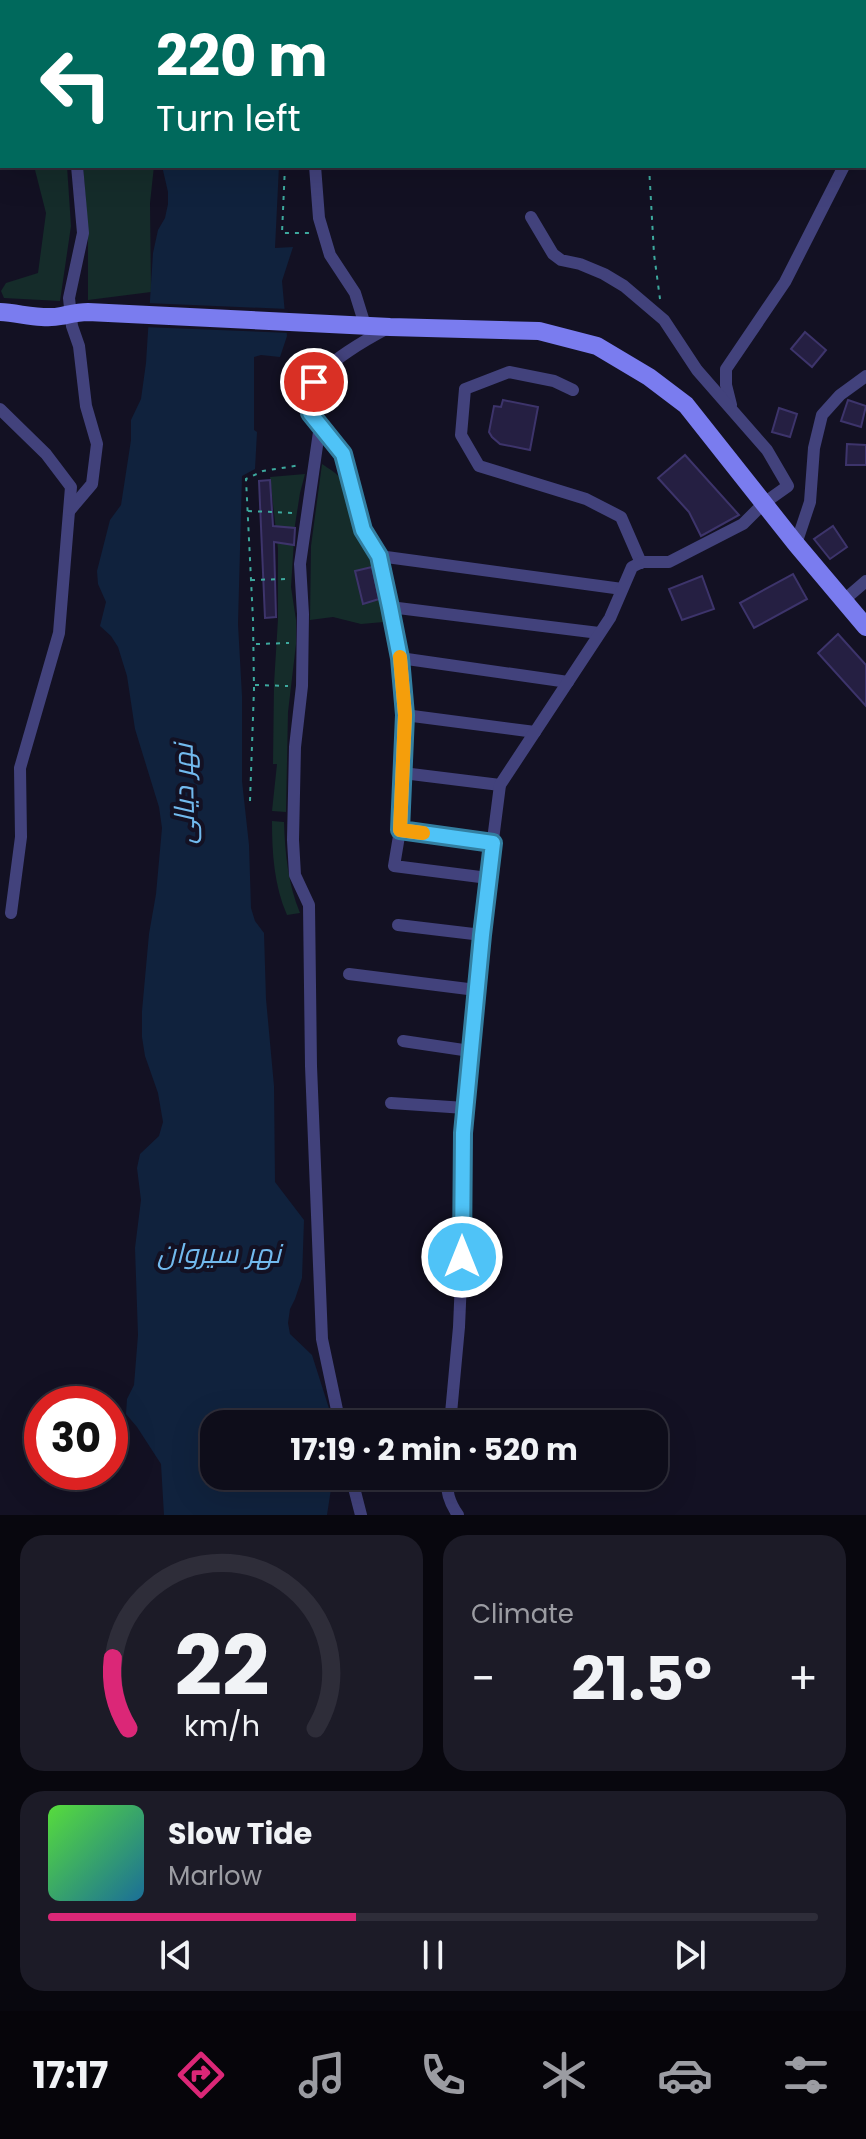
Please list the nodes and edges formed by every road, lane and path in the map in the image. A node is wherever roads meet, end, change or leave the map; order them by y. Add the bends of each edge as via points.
1 (77, 168) edge
2 (285, 168) edge
3 (315, 168) edge
4 (649, 168) edge
5 (843, 168) edge
6 (531, 217) dead end
7 (323, 233) junction
8 (3, 312) edge
9 (79, 312) junction
10 (664, 320) junction
11 (365, 325) junction
12 (390, 327) junction
13 (866, 376) edge
14 (573, 390) dead end
15 (732, 408) junction
16 (0, 409) edge
17 (320, 425) junction
18 (314, 463) junction
19 (764, 503) junction
20 (69, 511) junction
21 (247, 511) junction
22 (307, 513) junction
23 (796, 544) junction
24 (379, 556) junction
25 (641, 563) junction
26 (301, 578) junction
27 (251, 580) junction
28 (866, 581) edge
29 (622, 589) junction
30 (844, 600) junction
31 (390, 607) junction
32 (866, 627) edge
33 (599, 633) junction
34 (303, 643) junction
35 (253, 644) junction
36 (400, 658) junction
37 (568, 682) junction
38 (253, 685) junction
39 (302, 686) junction
40 (405, 715) junction
41 (535, 732) junction
42 (403, 773) junction
43 (500, 785) junction
44 (250, 801) dead end
45 (400, 830) junction
46 (493, 843) junction
47 (488, 878) junction
48 (11, 913) dead end
49 (398, 925) dead end
50 (482, 935) junction
51 (349, 974) dead end
52 (476, 990) junction
53 (403, 1041) dead end
54 (470, 1051) junction
55 (391, 1103) dead end
56 (465, 1108) junction
57 (337, 1410) edge
58 (451, 1410) edge
59 (355, 1490) edge
60 (447, 1490) edge
61 (361, 1515) edge
62 (458, 1515) edge

1 - 9 street via 83,233 69,298
2 - 7 path via 282,233
3 - 7 street
4 - 10 path
5 - 15 street via 785,282 726,369
6 - 10 street via 553,254 604,274
7 - 11 street via 330,255 355,293
8 - 9 main road via 27,305
9 - 11 main road
9 - 20 street via 72,326 97,444 92,484
10 - 15 street via 697,370
11 - 12 main road
12 - 17 street via 360,343 314,382 310,413
12 - 19 main road via 539,331 597,346 686,405
13 - 23 street via 822,415 810,502
14 - 25 street via 509,372 465,389 461,435 479,466 586,499 621,517
15 - 19 street via 788,486
16 - 20 street via 71,487
17 - 18 street
17 - 24 street via 343,454 363,530
18 - 21 path via 246,479
18 - 22 street
19 - 23 main road
19 - 25 street via 743,524 669,562
20 - 48 street via 59,633 20,768 21,837
21 - 22 path
21 - 27 path
22 - 26 street
23 - 30 main road
24 - 29 street
24 - 31 street
25 - 29 street via 632,567
26 - 27 path
26 - 34 street
27 - 35 path
28 - 30 street
29 - 33 street
30 - 32 main road
31 - 33 street
31 - 36 street
33 - 37 street
34 - 35 path
34 - 39 street
35 - 38 path
36 - 37 street
36 - 40 street
37 - 41 street
38 - 39 path
38 - 44 path
39 - 57 street via 293,840 295,875 309,905 322,1339
40 - 41 street
40 - 42 street
41 - 43 street
42 - 43 street
42 - 45 street
43 - 46 street
45 - 46 street
45 - 47 street via 394,866
46 - 47 street
47 - 50 street
49 - 50 street
50 - 52 street
51 - 52 street
52 - 54 street
53 - 54 street
54 - 56 street
55 - 56 street
56 - 58 street
59 - 61 street
60 - 62 street

